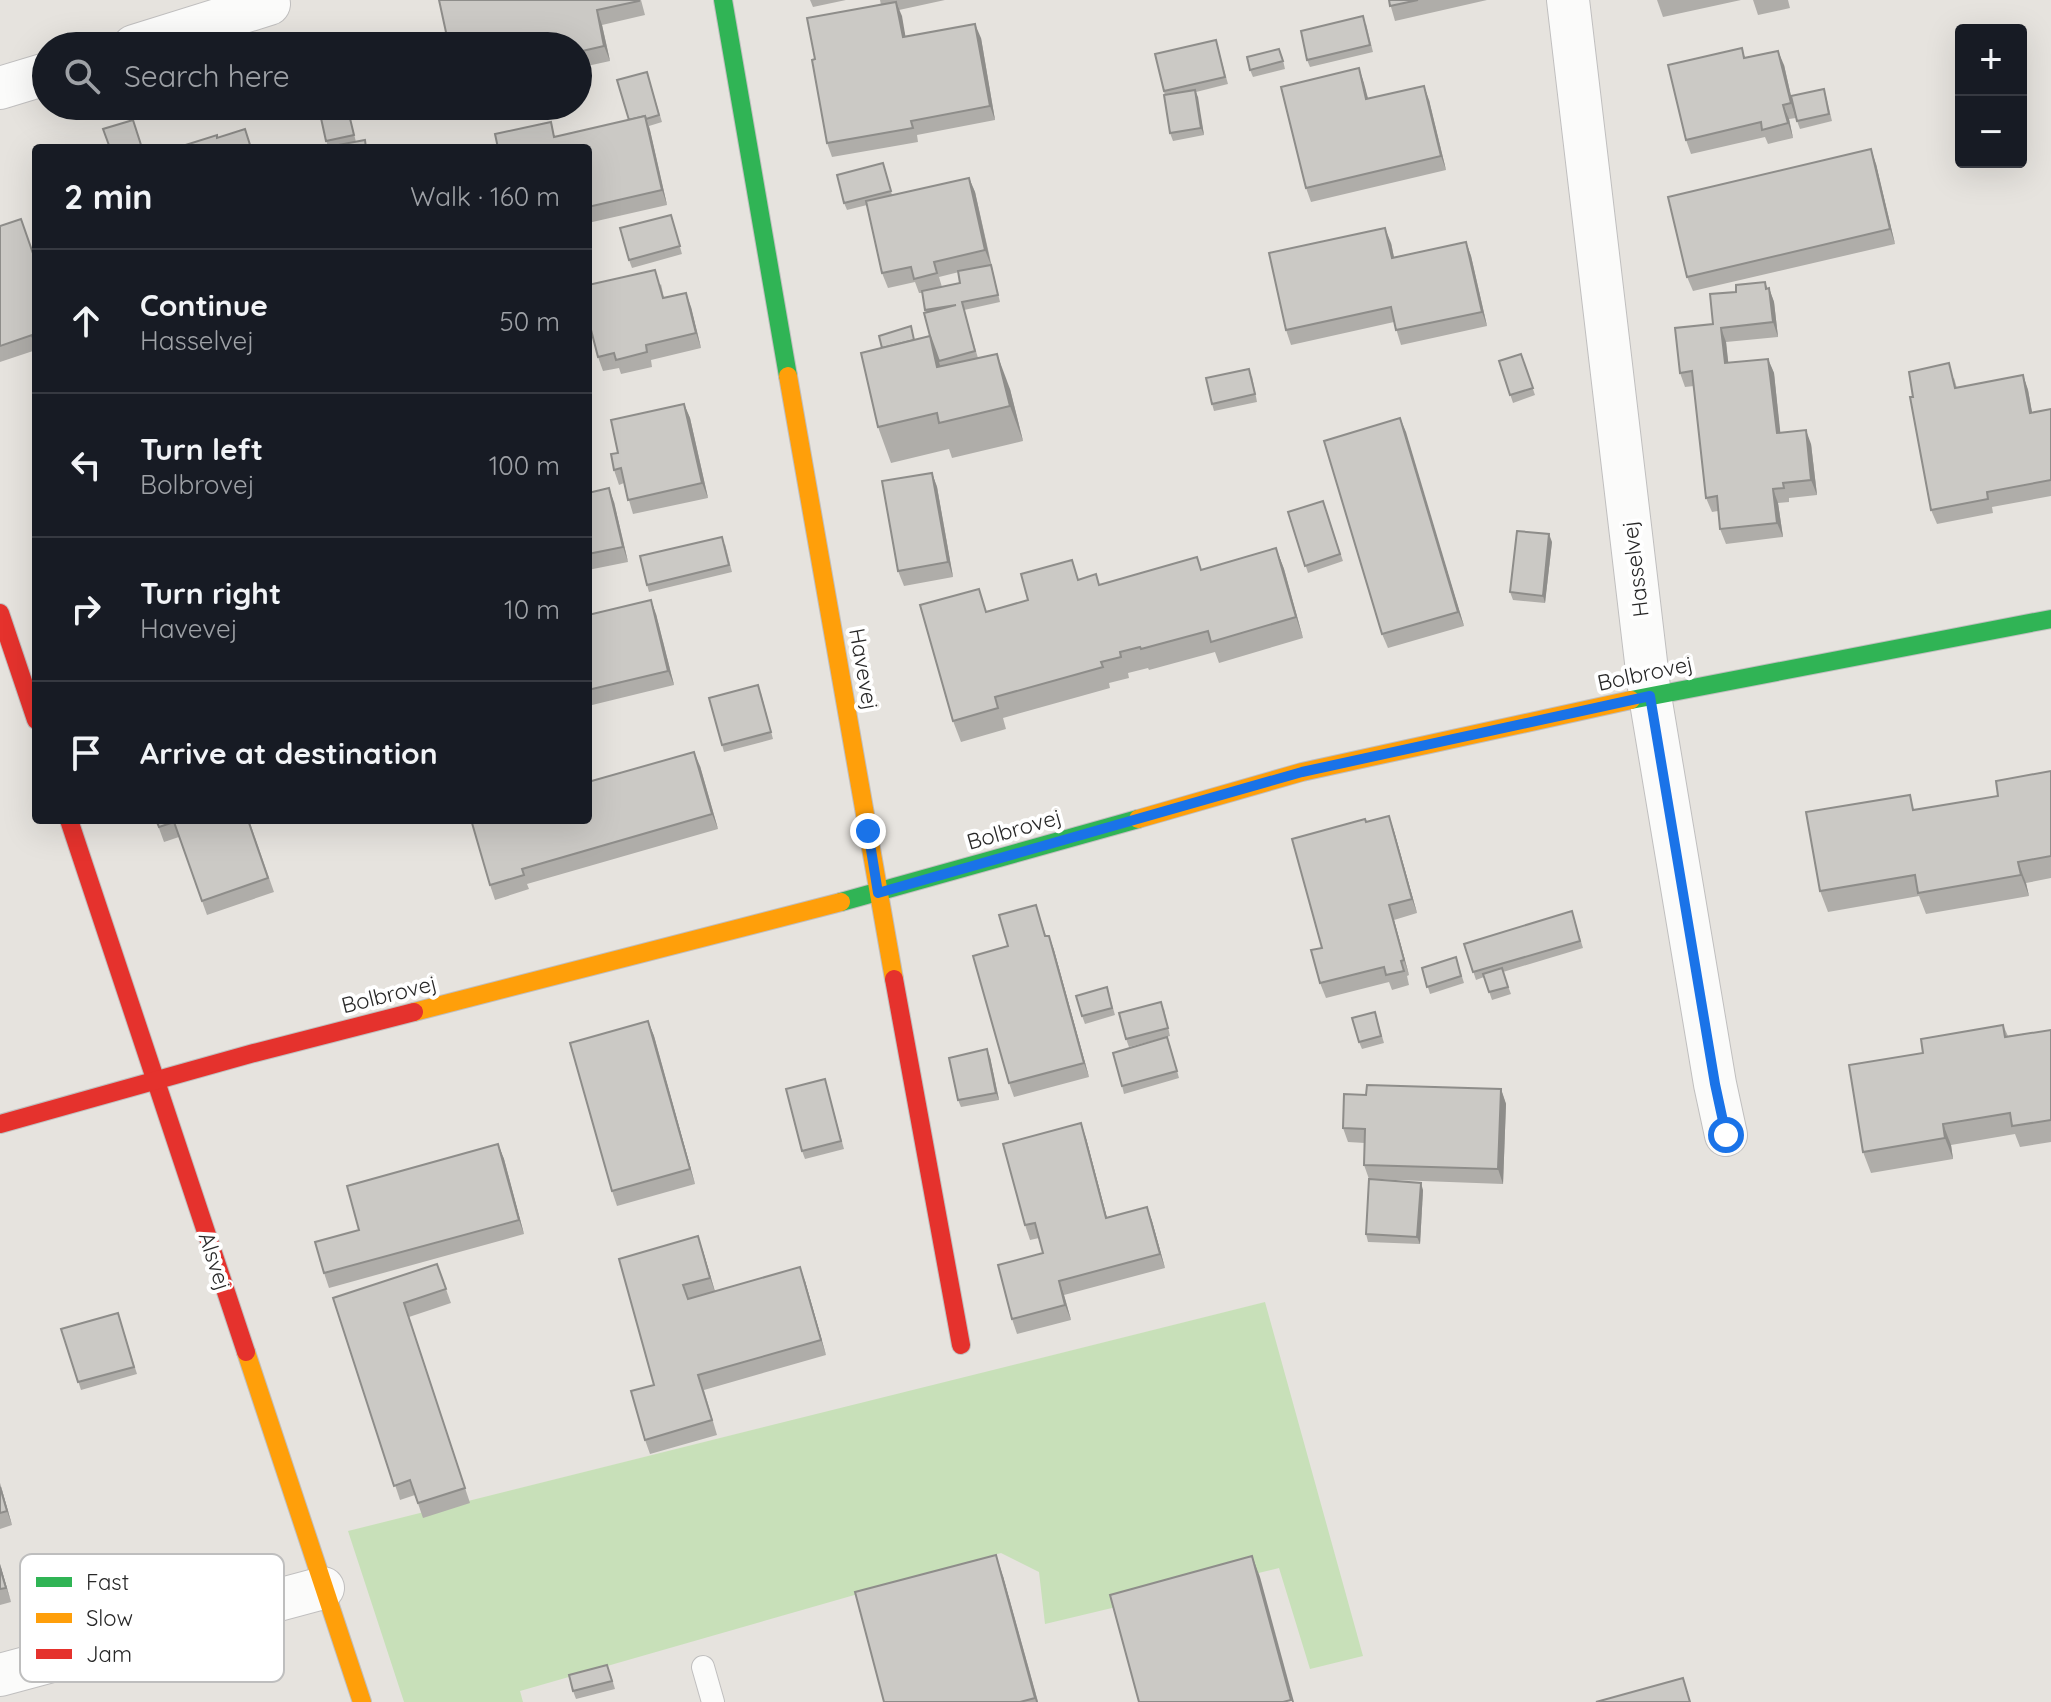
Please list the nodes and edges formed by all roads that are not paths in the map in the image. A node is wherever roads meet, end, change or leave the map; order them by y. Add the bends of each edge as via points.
1 (723, 0) edge
2 (1568, 0) edge
3 (269, 4) dead end
4 (179, 32) edge
5 (32, 78) edge
6 (0, 88) edge
7 (0, 613) edge
8 (2051, 619) edge
9 (1650, 696) junction
10 (32, 708) edge
11 (70, 824) edge
12 (878, 893) junction
13 (156, 1080) junction
14 (0, 1124) edge
15 (1726, 1135) dead end
16 (961, 1345) dead end
17 (323, 1588) junction
18 (284, 1599) edge
19 (703, 1667) dead end
20 (20, 1670) edge
21 (0, 1675) edge
22 (362, 1702) edge
23 (713, 1702) edge

1 - 12 street, Havevej
2 - 9 street, Hasselvej
3 - 4 street
5 - 6 street
7 - 10 street
8 - 9 street, Bolbrovej
9 - 12 street, Bolbrovej via 1302,772
9 - 15 street, Hasselvej
11 - 13 street, Alsvej
12 - 13 street, Bolbrovej
12 - 16 street, Havevej
13 - 14 street, Bolbrovej
13 - 17 street, Alsvej
17 - 18 street
17 - 22 street, Alsvej
19 - 23 lane
20 - 21 street

